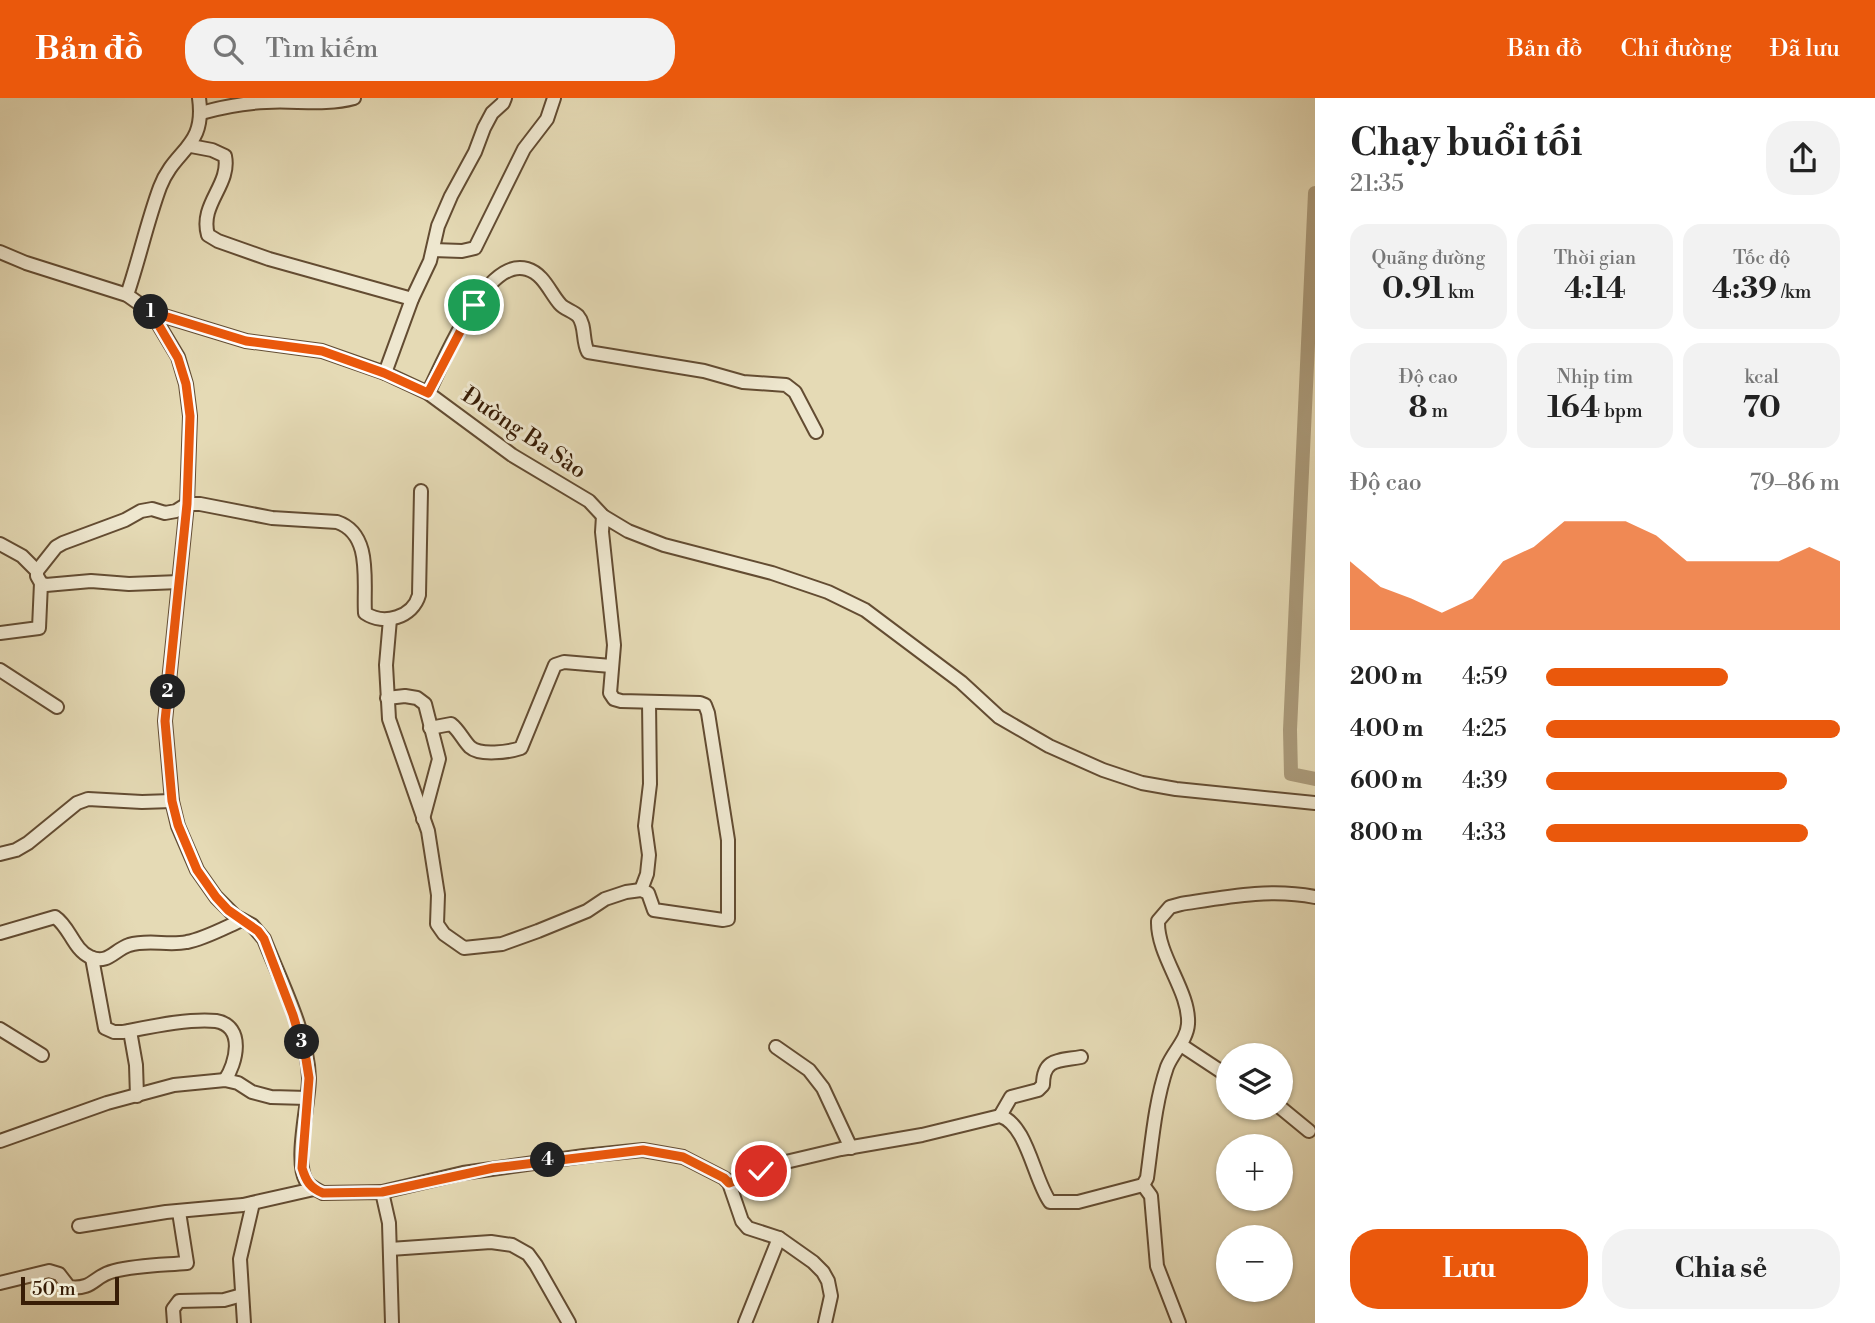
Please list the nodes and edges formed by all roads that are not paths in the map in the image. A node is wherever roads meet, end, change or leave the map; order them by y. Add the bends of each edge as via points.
1 (199, 98) edge
2 (354, 98) edge
3 (505, 98) edge
4 (554, 98) edge
5 (201, 113) junction
6 (191, 146) junction
7 (433, 250) junction
8 (0, 252) edge
9 (127, 295) junction
10 (412, 299) junction
11 (151, 312) junction
12 (384, 373) junction
13 (428, 393) junction
14 (816, 432) dead end
15 (421, 491) dead end
16 (187, 504) junction
17 (603, 516) junction
18 (0, 544) edge
19 (39, 577) junction
20 (179, 582) junction
21 (390, 619) junction
22 (0, 633) edge
23 (611, 666) junction
24 (0, 670) edge
25 (387, 698) junction
26 (649, 702) junction
27 (57, 707) dead end
28 (430, 728) junction
29 (172, 801) junction
30 (1315, 803) edge
31 (424, 819) junction
32 (0, 854) edge
33 (641, 890) junction
34 (1315, 897) edge
35 (242, 919) junction
36 (0, 933) edge
37 (92, 958) junction
38 (0, 1028) edge
39 (130, 1031) junction
40 (1181, 1045) junction
41 (776, 1048) dead end
42 (42, 1055) dead end
43 (1081, 1058) dead end
44 (1216, 1068) edge
45 (225, 1080) junction
46 (137, 1096) junction
47 (307, 1098) junction
48 (1000, 1116) junction
49 (1293, 1118) edge
50 (1309, 1131) dead end
51 (0, 1141) edge
52 (851, 1147) junction
53 (729, 1183) junction
54 (1143, 1185) junction
55 (314, 1189) junction
56 (382, 1192) junction
57 (253, 1203) junction
58 (179, 1212) junction
59 (79, 1226) dead end
60 (779, 1238) junction
61 (390, 1249) junction
62 (0, 1283) edge
63 (242, 1295) junction
64 (174, 1323) edge
65 (244, 1323) edge
66 (392, 1323) edge
67 (569, 1323) edge
68 (745, 1323) edge
69 (825, 1323) edge
70 (1179, 1323) edge

1 - 5 street
2 - 5 street via 267,102
3 - 7 street via 488,120 451,196
4 - 7 street via 547,119 524,149 475,248
5 - 6 street
6 - 9 street via 166,171
6 - 10 street via 225,156 227,166 208,207 204,224 208,235 269,259
7 - 10 street
8 - 9 street
9 - 11 street
10 - 12 street
11 - 12 street, Đường Ba Sào via 246,341 322,351
11 - 16 street via 178,358 186,384 190,416
12 - 13 street, Đường Ba Sào
13 - 14 street via 485,289 506,272 527,269 560,305 578,316 588,352 743,382 786,385 795,392
13 - 17 street, Đường Ba Sào via 512,454 589,501
15 - 21 street via 419,595 410,611
16 - 19 street via 165,513 141,511 69,540 56,547
16 - 20 street
16 - 21 street via 346,525 359,541 365,613
17 - 23 street via 614,645
17 - 30 street, Đường Ba Sào via 664,545 762,570 865,610 961,682 999,717 1070,756 1142,783
18 - 19 street via 22,556
19 - 20 street via 60,585
19 - 22 street via 39,628
20 - 29 street via 165,721
21 - 25 street
23 - 26 street via 614,699
23 - 28 street via 555,665 521,748 507,753 471,748 451,724
24 - 27 street
25 - 28 street via 417,698 425,704
25 - 31 street via 389,719
26 - 33 street via 650,784 645,826 649,855
26 - 33 street via 700,703 708,713 728,840 728,919 654,910 648,893
28 - 31 street via 439,759
29 - 32 street via 88,799 28,843
29 - 35 street via 197,870 216,897
31 - 33 street via 435,869 437,924 464,948 502,944 587,911 605,899
34 - 40 street via 1270,892 1181,904 1163,914 1158,921 1159,942 1187,1014 1188,1028
35 - 37 street via 185,943 141,942 104,960
35 - 47 street via 264,939 293,1015 306,1059
36 - 37 street via 55,917
37 - 39 street via 105,1028
38 - 42 street
39 - 45 street via 218,1021 228,1027 237,1046 232,1071
39 - 46 street
40 - 44 street
40 - 54 street via 1166,1069
41 - 52 street via 809,1070 823,1088
43 - 48 street via 1046,1066 1043,1085 1011,1097
45 - 46 street
45 - 47 street via 271,1097
46 - 51 street
47 - 55 street via 302,1168
48 - 52 street
48 - 54 street via 1020,1135 1050,1202 1078,1202
49 - 50 street
52 - 53 street via 773,1165
53 - 56 street via 683,1157 643,1150 483,1170
53 - 60 street via 748,1228
54 - 70 street via 1151,1196 1157,1266
55 - 56 street via 323,1193
55 - 57 street
56 - 61 street
57 - 58 street
57 - 63 street via 240,1259
58 - 59 street
58 - 62 street via 187,1263 115,1270 79,1288 69,1287 59,1274 49,1271
60 - 68 street
60 - 69 street via 813,1262 828,1281 831,1296
61 - 66 street
61 - 67 street via 491,1242 512,1245 528,1254
63 - 64 street via 179,1301 173,1310
63 - 65 street

